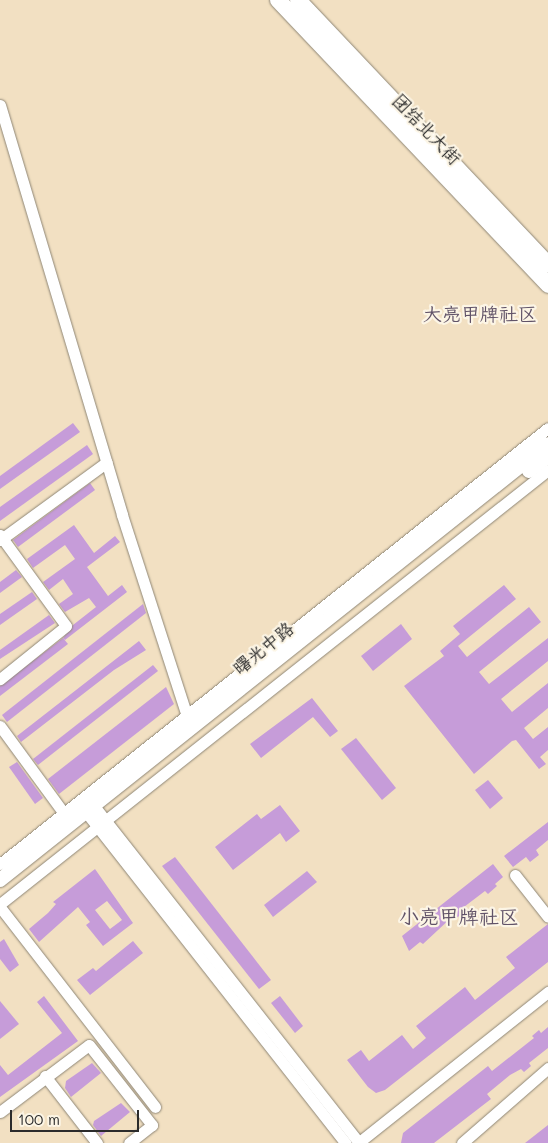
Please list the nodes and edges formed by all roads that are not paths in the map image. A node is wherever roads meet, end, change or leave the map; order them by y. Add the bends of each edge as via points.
1 (278, 0) edge
2 (298, 0) edge
3 (0, 105) edge
4 (548, 264) edge
5 (548, 285) edge
6 (548, 428) edge
7 (548, 444) edge
8 (548, 456) edge
9 (107, 462) junction
10 (548, 470) edge
11 (1, 538) edge
12 (0, 679) edge
13 (189, 722) junction
14 (0, 726) edge
15 (95, 816) junction
16 (68, 819) junction
17 (0, 864) edge
18 (515, 875) dead end
19 (0, 880) edge
20 (0, 892) edge
21 (0, 905) edge
22 (548, 918) edge
23 (548, 992) edge
24 (548, 1068) edge
25 (45, 1076) junction
26 (155, 1107) dead end
27 (0, 1112) edge
28 (97, 1143) edge
29 (129, 1143) edge
30 (346, 1143) edge
31 (359, 1143) edge
32 (462, 1143) edge

1 - 5 highway, 团结北大街
2 - 4 highway, 团结北大街
3 - 9 street
6 - 13 street
7 - 13 main road, 曙光中路
8 - 15 main road, 曙光中路
9 - 11 street
9 - 13 street
10 - 15 street
11 - 12 street via 66,626
13 - 15 main road, 曙光中路
13 - 16 street
14 - 16 street
15 - 16 main road, 曙光中路
15 - 20 main road, 曙光中路
15 - 21 street
15 - 30 street
15 - 31 street
16 - 17 street
16 - 19 main road, 曙光中路
18 - 22 street
21 - 26 street
23 - 31 street
24 - 32 street
25 - 27 street
25 - 28 street
25 - 29 street via 86,1044 94,1049 152,1125

